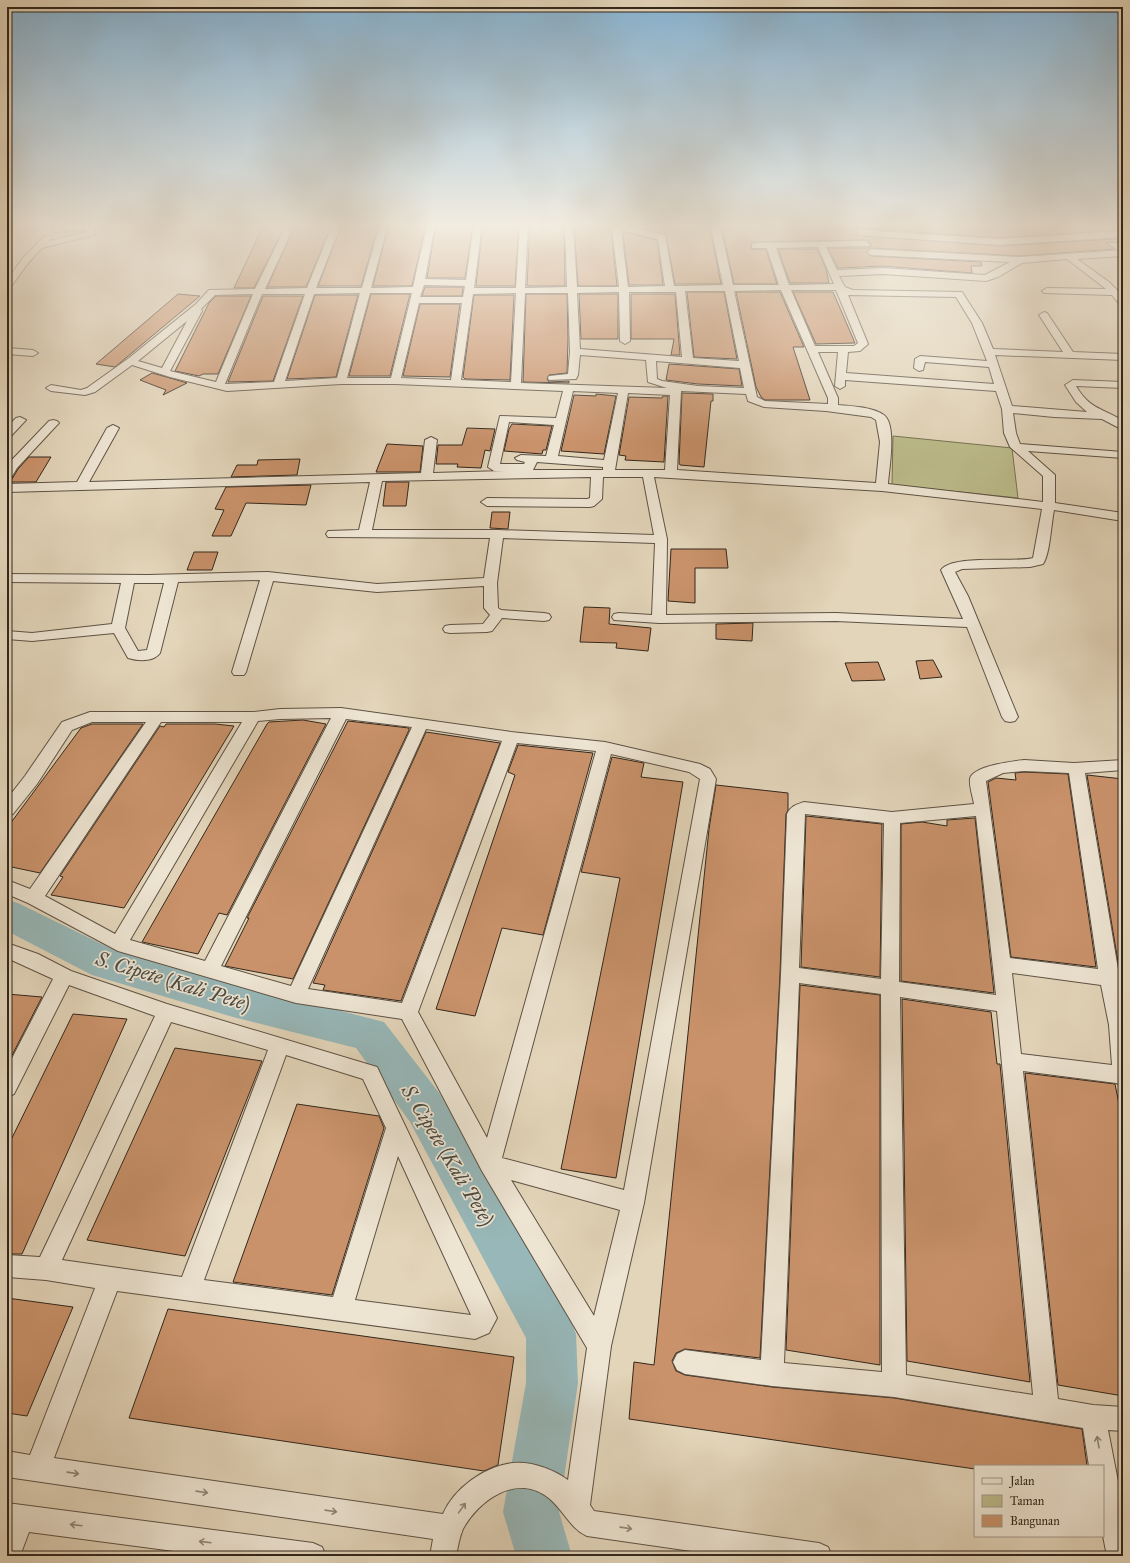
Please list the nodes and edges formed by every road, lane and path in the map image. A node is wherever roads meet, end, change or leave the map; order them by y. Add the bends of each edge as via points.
1 (207, 297) edge
2 (257, 297) edge
3 (309, 297) edge
4 (365, 297) edge
5 (416, 297) edge
6 (468, 297) edge
7 (520, 297) edge
8 (573, 297) edge
9 (623, 297) edge
10 (676, 297) edge
11 (731, 297) edge
12 (789, 297) edge
13 (845, 297) edge
14 (961, 297) edge
15 (199, 306) junction
16 (1044, 315) dead end
17 (625, 341) dead end
18 (844, 348) junction
19 (811, 349) junction
20 (7, 351) edge
21 (575, 352) junction
22 (988, 352) junction
23 (33, 353) dead end
24 (1070, 355) junction
25 (651, 358) junction
26 (1123, 358) edge
27 (129, 361) junction
28 (688, 361) junction
29 (992, 364) junction
30 (744, 365) junction
31 (919, 368) dead end
32 (165, 371) junction
33 (840, 376) junction
34 (341, 381) junction
35 (395, 381) junction
36 (456, 382) junction
37 (517, 382) junction
38 (1123, 385) edge
39 (278, 386) junction
40 (219, 387) junction
41 (568, 387) junction
42 (51, 388) dead end
43 (1000, 388) junction
44 (624, 389) junction
45 (676, 389) junction
46 (750, 391) junction
47 (833, 403) junction
48 (1007, 409) junction
49 (20, 420) dead end
50 (1118, 421) edge
51 (560, 422) junction
52 (53, 424) dead end
53 (113, 428) dead end
54 (7, 433) edge
55 (431, 440) dead end
56 (1016, 447) junction
57 (1123, 455) edge
58 (7, 458) edge
59 (20, 458) junction
60 (551, 459) junction
61 (609, 469) junction
62 (671, 473) junction
63 (648, 474) junction
64 (7, 475) edge
65 (597, 475) junction
66 (428, 476) junction
67 (377, 479) junction
68 (82, 485) junction
69 (7, 488) edge
70 (882, 488) junction
71 (488, 502) dead end
72 (1049, 506) junction
73 (1123, 517) edge
74 (365, 533) junction
75 (332, 534) dead end
76 (497, 534) junction
77 (661, 539) junction
78 (268, 576) junction
79 (7, 578) edge
80 (128, 579) junction
81 (172, 579) junction
82 (491, 582) junction
83 (498, 614) junction
84 (544, 617) dead end
85 (619, 617) dead end
86 (659, 619) junction
87 (971, 623) junction
88 (118, 628) junction
89 (450, 629) dead end
90 (7, 635) edge
91 (239, 672) dead end
92 (341, 713) junction
93 (157, 717) junction
94 (253, 717) junction
95 (1010, 717) dead end
96 (421, 723) junction
97 (511, 737) junction
98 (605, 747) junction
99 (1123, 765) edge
100 (1076, 768) junction
101 (983, 809) junction
102 (7, 810) edge
103 (892, 818) junction
104 (7, 887) edge
105 (34, 898) junction
106 (118, 944) junction
107 (7, 950) edge
108 (1002, 964) junction
109 (209, 971) junction
110 (790, 974) junction
111 (64, 976) junction
112 (1109, 978) junction
113 (890, 987) junction
114 (296, 995) junction
115 (1005, 1004) junction
116 (166, 1012) junction
117 (408, 1012) junction
118 (1121, 1025) edge
119 (280, 1045) junction
120 (1012, 1062) junction
121 (1123, 1076) edge
122 (7, 1088) edge
123 (396, 1128) junction
124 (490, 1164) junction
125 (633, 1203) junction
126 (7, 1266) edge
127 (46, 1269) junction
128 (110, 1279) junction
129 (189, 1290) junction
130 (341, 1309) junction
131 (599, 1346) junction
132 (685, 1362) dead end
133 (772, 1374) junction
134 (894, 1385) junction
135 (1047, 1408) junction
136 (1093, 1417) junction
137 (1123, 1419) edge
138 (7, 1464) edge
139 (1102, 1465) edge
140 (37, 1468) junction
141 (1104, 1477) edge
142 (577, 1506) junction
143 (14, 1517) edge
144 (449, 1528) junction
145 (7, 1556) edge
146 (313, 1556) edge
147 (442, 1556) edge
148 (819, 1556) edge
149 (1120, 1556) edge

1 - 15 street
2 - 40 street
3 - 39 street
4 - 34 street
5 - 35 street
6 - 36 street
7 - 37 street
8 - 21 street
9 - 17 street
10 - 28 street
11 - 30 street
12 - 19 street
13 - 18 street via 863,344 856,348
14 - 22 street via 977,323
15 - 27 street
15 - 32 street
16 - 24 street
18 - 19 street
18 - 33 street
19 - 47 street
20 - 23 street
21 - 25 street
21 - 37 street via 571,378
22 - 24 street
22 - 29 street
24 - 26 street
25 - 28 street
25 - 45 street via 652,380
27 - 32 street
27 - 42 street via 91,390 81,393
28 - 30 street
29 - 31 street via 920,359
29 - 43 street
30 - 46 street
32 - 40 street
33 - 43 street
33 - 47 street via 840,389
34 - 35 street
34 - 39 street
35 - 36 street
36 - 37 street
37 - 41 street
38 - 50 street via 1070,383 1091,410
39 - 40 street
41 - 44 street
41 - 51 street
43 - 48 street
44 - 45 street
44 - 61 street
45 - 46 street
45 - 62 street
46 - 47 street via 752,399 764,404
47 - 70 street via 873,412 882,419 885,436
48 - 50 street
48 - 56 street via 1010,433
49 - 54 street
51 - 60 street
51 - 60 street via 504,418 495,467 529,468 532,458
52 - 59 street
53 - 68 street
55 - 66 street
56 - 57 street
56 - 72 street via 1049,475
58 - 59 street
59 - 64 street
60 - 61 street
61 - 63 street
61 - 65 street
62 - 63 street
62 - 70 street
63 - 77 street
65 - 66 street
65 - 71 street via 596,499 590,503
66 - 67 street
67 - 68 street
67 - 74 street
68 - 69 street
70 - 72 street
72 - 73 street
72 - 87 street via 1043,534 1042,557 1038,561 960,565 948,570
74 - 75 street
74 - 76 street
76 - 77 street
76 - 82 street
77 - 86 street
78 - 81 street
78 - 82 street via 377,588
78 - 91 street
79 - 80 street
80 - 81 street
80 - 88 street
81 - 88 street via 153,653 144,656 133,655
82 - 83 street via 490,607
83 - 84 street
83 - 89 street via 487,628
85 - 86 street
86 - 87 street via 836,617
87 - 95 street
88 - 90 street via 32,637
92 - 94 street
92 - 96 street
92 - 109 street
93 - 94 street
93 - 102 street via 90,716 67,726 31,780
93 - 105 street
94 - 106 street
96 - 97 street
96 - 114 street
97 - 98 street
97 - 117 street
98 - 124 street
98 - 125 street via 694,768 704,773 708,779
99 - 100 street
100 - 101 street via 1028,765 1000,768 986,773 978,779
100 - 112 street
101 - 103 street
101 - 108 street
103 - 110 street via 804,808 795,814
103 - 113 street
104 - 105 street
105 - 106 street
106 - 109 street
107 - 111 street
108 - 112 street
108 - 115 street
109 - 114 street
110 - 113 street
110 - 133 street
111 - 116 street
111 - 122 street
112 - 118 street
113 - 115 street
113 - 134 street
114 - 117 street
115 - 120 street
116 - 119 street
116 - 127 street
117 - 124 street
118 - 121 street
119 - 123 street via 370,1073
119 - 129 street
120 - 121 street
120 - 135 street
123 - 130 street
123 - 130 street via 485,1318 481,1325 475,1327
124 - 125 street
124 - 131 street
125 - 131 street
126 - 127 street
127 - 128 street
128 - 129 street
128 - 140 street
129 - 130 street
131 - 142 street
132 - 133 street
133 - 134 street
134 - 135 street
135 - 136 street
136 - 137 street
139 -> 136 street
138 - 140 street
140 -> 144 street
141 - 149 street
144 -> 142 street via 467,1501 481,1488 497,1480 515,1476 549,1482 564,1492
142 -> 148 street via 587,1523
143 - 145 street
146 -> 143 street
144 - 147 street

